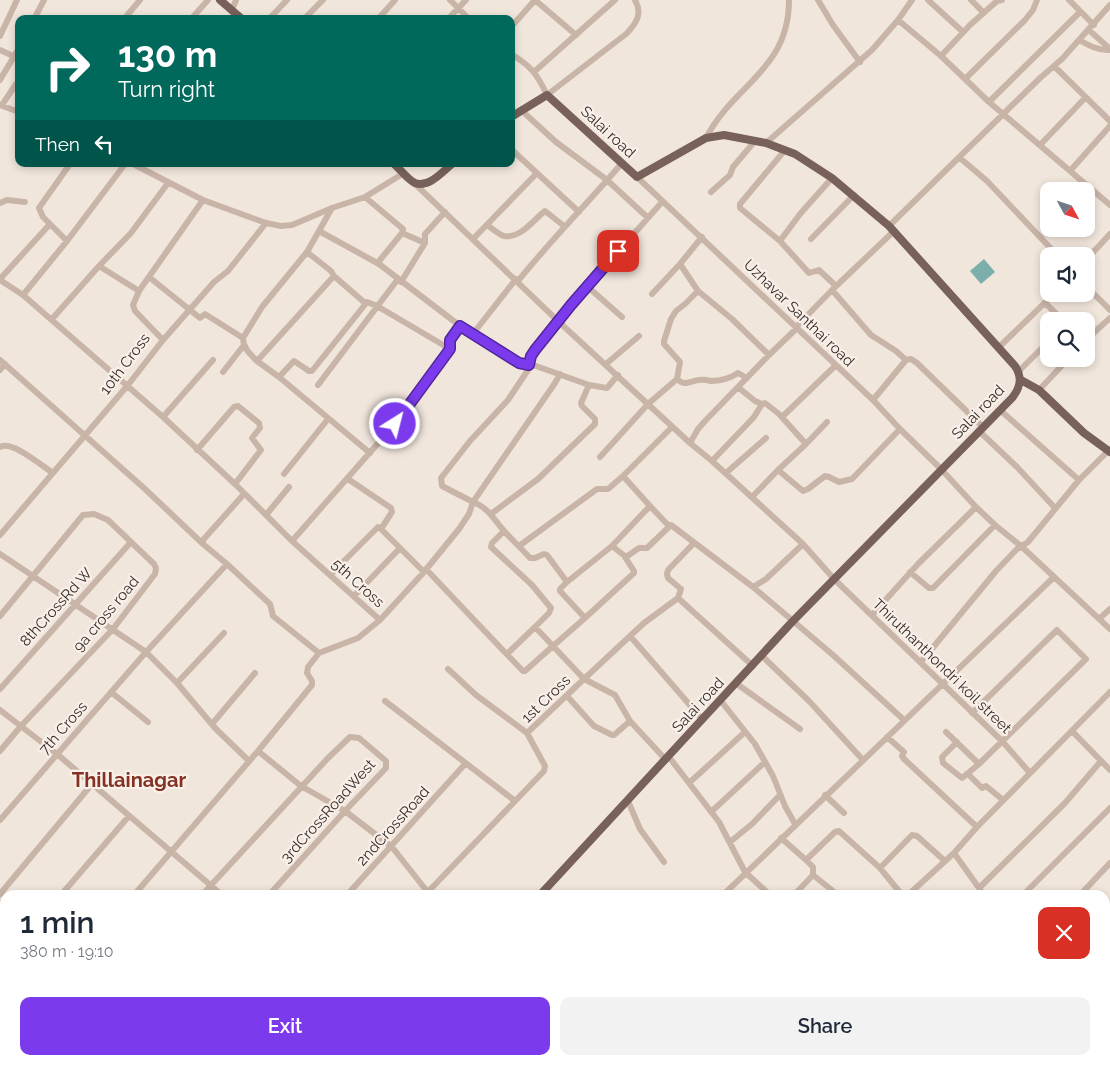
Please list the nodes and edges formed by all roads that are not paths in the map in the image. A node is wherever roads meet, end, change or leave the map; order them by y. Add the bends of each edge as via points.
1 (16, 0) edge
2 (44, 0) edge
3 (140, 0) edge
4 (208, 0) edge
5 (220, 0) edge
6 (236, 0) edge
7 (287, 0) edge
8 (323, 0) edge
9 (395, 0) edge
10 (450, 0) edge
11 (466, 0) edge
12 (535, 0) edge
13 (615, 0) edge
14 (635, 0) edge
15 (789, 0) edge
16 (818, 0) edge
17 (911, 0) edge
18 (928, 0) edge
19 (971, 0) edge
20 (1002, 0) edge
21 (1037, 0) edge
22 (1069, 0) edge
23 (1110, 5) edge
24 (458, 8) junction
25 (232, 10) junction
26 (1080, 12) junction
27 (984, 13) junction
28 (36, 15) edge
29 (127, 15) edge
30 (195, 15) edge
31 (238, 15) edge
32 (273, 15) edge
33 (308, 15) edge
34 (382, 15) edge
35 (452, 15) edge
36 (465, 15) edge
37 (898, 20) junction
38 (515, 22) edge
39 (1092, 27) junction
40 (963, 32) junction
41 (576, 34) junction
42 (0, 36) edge
43 (1079, 40) junction
44 (1110, 49) edge
45 (0, 50) edge
46 (515, 56) edge
47 (941, 56) junction
48 (14, 57) joint
49 (860, 62) junction
50 (1054, 66) junction
51 (535, 71) junction
52 (965, 79) junction
53 (0, 80) edge
54 (15, 85) edge
55 (547, 95) junction
56 (1085, 98) junction
57 (989, 102) junction
58 (1, 105) edge
59 (15, 110) edge
60 (521, 110) junction
61 (515, 114) edge
62 (1004, 114) junction
63 (1110, 121) edge
64 (1110, 126) edge
65 (706, 138) junction
66 (755, 141) junction
67 (766, 143) junction
68 (1040, 145) junction
69 (785, 150) junction
70 (515, 154) edge
71 (960, 158) junction
72 (622, 163) junction
73 (68, 167) edge
74 (123, 167) edge
75 (139, 167) edge
76 (397, 167) edge
77 (448, 167) edge
78 (1070, 172) junction
79 (404, 173) junction
80 (537, 173) junction
81 (637, 177) junction
82 (832, 178) junction
83 (607, 180) junction
84 (413, 182) junction
85 (168, 183) junction
86 (711, 192) dead end
87 (854, 195) junction
88 (365, 197) junction
89 (203, 200) junction
90 (25, 202) dead end
91 (662, 202) junction
92 (0, 203) edge
93 (1110, 206) edge
94 (332, 208) junction
95 (444, 212) junction
96 (579, 212) junction
97 (646, 217) junction
98 (266, 223) junction
99 (50, 224) junction
100 (487, 225) junction
101 (564, 226) junction
102 (892, 228) junction
103 (319, 231) junction
104 (402, 233) junction
105 (1110, 234) edge
106 (702, 237) junction
107 (473, 239) junction
108 (811, 239) dead end
109 (67, 241) junction
110 (780, 241) junction
111 (426, 243) junction
112 (1049, 247) edge
113 (1095, 250) edge
114 (307, 252) junction
115 (380, 264) junction
116 (680, 264) junction
117 (99, 266) junction
118 (334, 276) junction
119 (149, 277) junction
120 (0, 280) edge
121 (400, 280) junction
122 (517, 280) junction
123 (588, 287) junction
124 (834, 288) junction
125 (698, 290) junction
126 (138, 291) junction
127 (652, 294) dead end
128 (23, 295) junction
129 (1095, 295) edge
130 (365, 303) junction
131 (1045, 303) joint
132 (377, 306) junction
133 (190, 308) junction
134 (1110, 310) edge
135 (1054, 312) edge
136 (622, 317) dead end
137 (1110, 318) edge
138 (52, 319) junction
139 (558, 322) junction
140 (460, 326) junction
141 (797, 328) junction
142 (1095, 332) edge
143 (472, 335) junction
144 (639, 336) dead end
145 (243, 338) junction
146 (163, 340) junction
147 (244, 345) junction
148 (998, 348) junction
149 (450, 349) junction
150 (1040, 350) edge
151 (769, 355) junction
152 (213, 360) dead end
153 (906, 360) junction
154 (257, 361) junction
155 (2, 362) edge
156 (606, 364) junction
157 (529, 365) junction
158 (835, 366) junction
159 (1061, 367) edge
160 (0, 370) edge
161 (1019, 371) junction
162 (223, 372) dead end
163 (560, 374) junction
164 (618, 375) junction
165 (278, 377) junction
166 (747, 378) junction
167 (677, 379) junction
168 (1021, 380) junction
169 (128, 385) junction
170 (318, 385) dead end
171 (589, 385) junction
172 (738, 388) junction
173 (1039, 390) junction
174 (872, 400) junction
175 (648, 404) junction
176 (762, 404) junction
177 (1000, 410) junction
178 (163, 417) junction
179 (782, 417) junction
180 (328, 419) junction
181 (827, 422) dead end
182 (672, 427) junction
183 (981, 429) junction
184 (900, 430) junction
185 (84, 436) junction
186 (766, 438) dead end
187 (690, 443) junction
188 (806, 444) junction
189 (0, 447) edge
190 (197, 450) junction
191 (1110, 451) edge
192 (370, 454) junction
193 (600, 457) dead end
194 (712, 461) junction
195 (941, 469) junction
196 (778, 470) junction
197 (53, 473) junction
198 (726, 473) junction
199 (284, 474) dead end
200 (623, 476) junction
201 (348, 479) junction
202 (1079, 480) junction
203 (235, 484) junction
204 (289, 486) dead end
205 (244, 494) junction
206 (752, 497) junction
207 (473, 502) junction
208 (650, 506) junction
209 (976, 507) junction
210 (1054, 508) junction
211 (492, 514) junction
212 (266, 515) junction
213 (995, 525) junction
214 (670, 526) junction
215 (381, 528) junction
216 (504, 531) junction
217 (0, 535) edge
218 (292, 541) junction
219 (131, 542) junction
220 (694, 543) junction
221 (203, 544) junction
222 (803, 544) junction
223 (519, 546) junction
224 (612, 546) junction
225 (1022, 546) junction
226 (400, 548) junction
227 (0, 554) edge
228 (625, 557) junction
229 (227, 564) junction
230 (425, 571) junction
231 (910, 572) junction
232 (330, 574) junction
233 (33, 576) junction
234 (1054, 577) junction
235 (834, 579) junction
236 (567, 582) junction
237 (753, 587) junction
238 (354, 596) junction
239 (678, 598) junction
240 (75, 604) junction
241 (1110, 608) edge
242 (872, 615) junction
243 (0, 616) edge
244 (585, 618) junction
245 (1099, 619) junction
246 (380, 620) junction
247 (792, 622) junction
248 (535, 627) junction
249 (113, 629) junction
250 (1110, 629) edge
251 (224, 633) dead end
252 (630, 636) junction
253 (553, 646) junction
254 (146, 652) junction
255 (319, 653) junction
256 (507, 654) junction
257 (762, 656) junction
258 (921, 662) junction
259 (753, 666) junction
260 (448, 669) dead end
261 (255, 673) dead end
262 (584, 679) junction
263 (177, 683) junction
264 (737, 684) junction
265 (943, 684) junction
266 (0, 689) edge
267 (111, 692) junction
268 (1110, 692) edge
269 (566, 696) junction
270 (385, 701) dead end
271 (721, 701) junction
272 (0, 710) edge
273 (972, 713) junction
274 (702, 719) junction
275 (904, 720) junction
276 (630, 721) junction
277 (148, 722) dead end
278 (212, 724) junction
279 (21, 726) junction
280 (800, 729) dead end
281 (1072, 731) junction
282 (745, 732) junction
283 (946, 732) dead end
284 (527, 733) junction
285 (887, 737) junction
286 (1002, 741) junction
287 (957, 742) junction
288 (0, 751) edge
289 (258, 751) junction
290 (57, 754) junction
291 (667, 759) junction
292 (863, 760) junction
293 (249, 761) junction
294 (1101, 761) junction
295 (765, 762) junction
296 (465, 764) junction
297 (979, 764) junction
298 (1109, 767) edge
299 (1030, 773) junction
300 (968, 774) junction
301 (689, 783) junction
302 (92, 784) junction
303 (301, 786) junction
304 (780, 795) junction
305 (826, 795) junction
306 (1003, 800) junction
307 (515, 801) junction
308 (628, 801) junction
309 (1110, 808) edge
310 (344, 811) junction
311 (711, 812) junction
312 (844, 813) dead end
313 (129, 816) junction
314 (0, 820) edge
315 (795, 824) junction
316 (976, 827) junction
317 (781, 838) junction
318 (730, 842) junction
319 (392, 847) junction
320 (171, 851) junction
321 (954, 853) junction
322 (806, 860) junction
323 (945, 860) junction
324 (664, 862) dead end
325 (1110, 864) edge
326 (880, 868) junction
327 (745, 872) junction
328 (813, 874) junction
329 (210, 885) junction
330 (979, 888) joint
331 (3, 890) edge
332 (65, 890) edge
333 (138, 890) edge
334 (206, 890) edge
335 (216, 890) edge
336 (273, 890) edge
337 (352, 890) edge
338 (425, 890) edge
339 (432, 890) edge
340 (545, 890) edge
341 (728, 890) edge
342 (765, 890) edge
343 (799, 890) edge
344 (832, 890) edge
345 (898, 890) edge
346 (913, 890) edge
347 (1028, 890) edge
348 (1085, 890) edge

1 - 42 street
2 - 28 street
3 - 29 street
4 - 30 street
5 - 25 main road
6 - 25 street
7 - 32 street
8 - 33 street
9 - 34 street
10 - 24 street
11 - 24 street
12 - 38 street
12 - 41 street
13 - 41 street
14 - 55 street via 639,16 633,27
15 - 65 street via 785,34 779,48 759,75 722,114
16 - 49 street
17 - 37 street
18 - 40 street
19 - 27 street
20 - 27 street
21 - 52 street via 1025,20
22 - 26 street
23 - 39 street
24 - 35 street
24 - 36 street
25 - 31 main road
26 - 39 street
26 - 57 street
27 - 40 street
37 - 47 street
37 - 49 street
39 - 43 street
39 - 44 street
40 - 47 street
41 - 51 street
43 - 44 street
43 - 50 street
45 - 48 street
46 - 51 street
47 - 52 street
48 - 53 street
49 - 67 street
50 - 56 street
50 - 62 street
51 - 55 street
52 - 57 street
54 - 58 street
55 - 60 main road
55 - 72 main road, Salai road
56 - 63 street
56 - 68 street
57 - 62 street
58 - 59 street
60 - 61 main road
60 - 83 street via 556,142
62 - 68 street
62 - 71 street
64 - 78 street
65 - 66 main road, Salai road via 724,135
65 - 81 main road, Salai road
66 - 67 main road, Salai road
66 - 86 street via 730,175
67 - 69 main road, Salai road
68 - 78 street
69 - 82 main road, Salai road
69 - 110 street via 740,207
70 - 80 street
71 - 102 street
71 - 112 street
72 - 81 main road, Salai road
72 - 83 street
73 - 99 street via 40,205 43,218
74 - 109 street
75 - 85 street
76 - 79 main road
77 - 84 main road via 424,184
78 - 93 street
79 - 84 main road
79 - 88 street
80 - 96 street
80 - 100 street
81 - 91 street, Uzhavar Santhai road
82 - 87 main road, Salai road
82 - 110 street
83 - 96 street
83 - 97 street
84 - 95 street, Thiruthanthondri koil street
85 - 89 street
85 - 117 street via 131,233
87 - 102 main road, Salai road
87 - 108 street
88 - 94 street
88 - 104 street via 402,228
89 - 98 street
89 - 119 street
90 - 92 street via 7,200
91 - 97 street
91 - 106 street, Uzhavar Santhai road
94 - 98 street via 292,225
94 - 103 street
95 - 107 street, Thiruthanthondri koil street
95 - 111 street via 425,234
96 - 101 street
97 - 123 street
98 - 133 street via 228,271
99 - 109 street
99 - 120 street
100 - 101 street via 504,236 511,235 520,232 546,211
100 - 107 street
101 - 122 street
102 - 124 street
102 - 148 main road, Salai road
103 - 114 street
103 - 115 street
104 - 111 street
104 - 115 street via 381,257
105 - 113 street
106 - 116 street
106 - 141 street, Uzhavar Santhai road
107 - 122 street, Thiruthanthondri koil street
109 - 128 street
110 - 124 street via 809,273 819,270
111 - 121 street
114 - 118 street
114 - 145 street via 262,307
115 - 121 street
116 - 125 street
116 - 127 street
117 - 126 street
117 - 138 street
118 - 130 street
118 - 154 street
119 - 126 street
119 - 133 street
120 - 128 street, 5th Cross
121 - 132 street
121 - 140 street
122 - 139 street, Thiruthanthondri koil street
122 - 143 street
123 - 136 street
123 - 139 street
124 - 141 street
124 - 153 street via 871,336
125 - 151 street
125 - 167 street via 676,311 664,341 680,362
126 - 146 street, 10th Cross via 133,306 135,311
128 - 138 street, 5th Cross
129 - 134 street
130 - 132 street
130 - 165 street via 313,370 309,371 294,361
131 - 135 street
131 - 148 street
132 - 149 street
132 - 170 street
133 - 145 street via 200,318 205,314
133 - 146 street
137 - 142 street
138 - 169 street, 5th Cross
139 - 156 street, Thiruthanthondri koil street
139 - 157 street via 531,356
140 - 143 street
140 - 149 street via 450,340
141 - 151 street
141 - 158 street, Uzhavar Santhai road
143 - 157 street via 519,363
144 - 156 street
145 - 147 street
146 - 169 street, 10th Cross
147 - 154 street
147 - 162 street
148 - 161 main road, Salai road
149 - 192 street
150 - 161 street
151 - 166 street
152 - 178 street
153 - 174 street
153 - 183 street via 917,363
154 - 165 street
155 - 160 street
155 - 185 street
156 - 164 street, Thiruthanthondri koil street
157 - 163 street
157 - 207 street via 508,400 441,478 442,486
158 - 174 street, Uzhavar Santhai road
158 - 179 street
159 - 173 street
161 - 168 main road, Salai road
163 - 171 street
163 - 207 street
164 - 171 street via 607,388
164 - 175 street, Thiruthanthondri koil street
165 - 180 street
166 - 167 street via 738,373 729,379 700,379 687,384
166 - 172 street
167 - 175 street
168 - 173 main road
168 - 177 main road, Salai road via 1015,394
169 - 178 street, 5th Cross
169 - 185 street, 10th Cross
171 - 211 street via 581,403 595,419 595,424 538,478
172 - 176 street
172 - 187 street via 698,429
173 - 191 main road via 1084,433
174 - 184 street, Uzhavar Santhai road
175 - 182 street, Thiruthanthondri koil street
175 - 193 street
176 - 179 street
176 - 194 street
177 - 183 main road, Salai road
177 - 202 street
178 - 190 street, 5th Cross
179 - 188 street
180 - 192 street
180 - 199 street
181 - 188 street
182 - 187 street, Thiruthanthondri koil street
182 - 200 street
183 - 195 main road, Salai road
183 - 210 street
184 - 195 street, Uzhavar Santhai road
184 - 196 street via 858,474 846,482 825,476 803,491
185 - 197 street, 10th Cross
185 - 221 street
186 - 198 street
187 - 194 street, Thiruthanthondri koil street
188 - 196 street
189 - 197 street via 6,444 15,447
190 - 203 street, 5th Cross
190 - 203 street via 234,407 238,406 259,423 260,428 252,438 260,450
191 - 202 street
192 - 201 street
194 - 198 street, Thiruthanthondri koil street
195 - 209 street, Uzhavar Santhai road
195 - 235 main road, Salai road
196 - 206 street
197 - 217 street, 10th Cross
198 - 206 street, Thiruthanthondri koil street
200 - 208 street
200 - 223 street via 608,489 597,489
201 - 215 street via 391,508 392,512
201 - 218 street
202 - 210 street
203 - 205 street, 5th Cross
204 - 212 street
205 - 212 street, 5th Cross
205 - 221 street via 206,536
206 - 222 street, Thiruthanthondri koil street
207 - 211 street
207 - 230 street via 470,514
208 - 214 street
208 - 224 street
209 - 213 street, Uzhavar Santhai road
209 - 231 street
210 - 225 street
211 - 216 street
212 - 218 street, 5th Cross
213 - 225 street, Uzhavar Santhai road
213 - 231 street via 932,588
214 - 220 street
214 - 228 street via 647,548 639,548
215 - 226 street
215 - 232 street
216 - 223 street
216 - 248 street via 491,547 532,585 551,608
218 - 232 street, 5th Cross
219 - 233 street, 9a cross road via 108,520 94,514 83,515
219 - 240 street, 8thCrossRd W
219 - 249 street, 9a cross road via 154,564 155,574
220 - 237 street
220 - 239 street via 666,574 681,588
221 - 229 street
222 - 235 street, Thiruthanthondri koil street
222 - 237 street
223 - 236 street via 532,559 546,554
224 - 228 street
224 - 236 street
225 - 234 street, Uzhavar Santhai road
225 - 258 street via 996,571
226 - 230 street
226 - 238 street
227 - 233 street
228 - 244 street via 634,573
229 - 254 street, 7th Cross
229 - 255 street via 270,604 272,616
230 - 246 street
230 - 256 street
231 - 242 street
232 - 238 street, 5th Cross
233 - 240 street
233 - 243 street, 9a cross road
234 - 245 street, Uzhavar Santhai road
234 - 265 street
235 - 242 street, Thiruthanthondri koil street
235 - 247 main road, Salai road
236 - 244 street via 560,591
237 - 247 street
238 - 246 street, 5th Cross
239 - 252 street
239 - 259 street
240 - 249 street
240 - 266 street, 8thCrossRd W
241 - 245 street
242 - 258 street, Thiruthanthondri koil street
244 - 253 street
245 - 250 street, Uzhavar Santhai road
246 - 255 street, 5th Cross via 358,638
247 - 257 main road, Salai road
247 - 275 street
248 - 253 street, 1st Cross
248 - 256 street
249 - 254 street
249 - 279 street, 9a cross road
251 - 263 street
252 - 262 street
252 - 274 street
253 - 256 street via 526,671
253 - 262 street, 1st Cross
254 - 263 street
254 - 267 street, 7th Cross
255 - 289 street via 308,667 312,685
257 - 259 main road, Salai road
257 - 292 street
258 - 265 street, Thiruthanthondri koil street
259 - 264 main road, Salai road
260 - 284 street via 476,695
261 - 278 street
262 - 269 street, 1st Cross
262 - 276 street via 615,695
263 - 278 street
264 - 271 main road, Salai road
264 - 280 street
265 - 273 street, Thiruthanthondri koil street
265 - 275 street
267 - 277 street
267 - 290 street, 7th Cross
268 - 281 street
269 - 276 street via 594,726 612,735
269 - 284 street, 1st Cross
270 - 296 street
271 - 274 main road, Salai road
271 - 282 street
272 - 279 street
273 - 286 street, Thiruthanthondri koil street
273 - 286 street via 1059,630 1086,660
274 - 291 main road, Salai road
275 - 285 street
276 - 291 street
278 - 293 street
279 - 288 street, 9a cross road
279 - 290 street
281 - 294 street
281 - 299 street
282 - 295 street
282 - 301 street
283 - 287 street
284 - 307 street, 1st Cross via 545,768
285 - 292 street
285 - 316 street via 904,752 904,759
286 - 297 street
286 - 299 street, Thiruthanthondri koil street
287 - 297 street
287 - 300 street via 941,759 958,777
289 - 293 street
289 - 303 street
290 - 302 street
290 - 314 street, 7th Cross
291 - 301 street
291 - 308 main road, Salai road
292 - 305 street
293 - 320 street
294 - 298 street
294 - 330 street via 1065,803
295 - 304 street
295 - 311 street
296 - 307 street
296 - 319 street, 2ndCrossRoad
297 - 300 street
299 - 306 street
300 - 306 street via 982,788 986,786
301 - 311 street
302 - 313 street
302 - 331 street
303 - 310 street
303 - 310 street, 3rdCrossRoadWest via 350,737 359,738 386,761 387,766
303 - 329 street
304 - 315 street
304 - 318 street
305 - 312 street
305 - 315 street
306 - 316 street
307 - 339 street, 1st Cross
308 - 324 street via 640,829
308 - 340 main road, Salai road
309 - 347 street
310 - 319 street
310 - 336 street, 3rdCrossRoadWest
311 - 318 street
313 - 320 street
313 - 332 street
315 - 317 street
316 - 321 street
317 - 322 street
317 - 327 street
318 - 327 street
319 - 337 street, 2ndCrossRoad
319 - 338 street
320 - 329 street
320 - 333 street
321 - 323 street
321 - 330 street
322 - 326 street via 839,831
322 - 328 street via 813,867
323 - 326 street via 912,835
323 - 346 street
325 - 348 street
326 - 345 street
327 - 341 street
327 - 342 street
328 - 343 street
328 - 344 street
329 - 334 street
329 - 335 street

